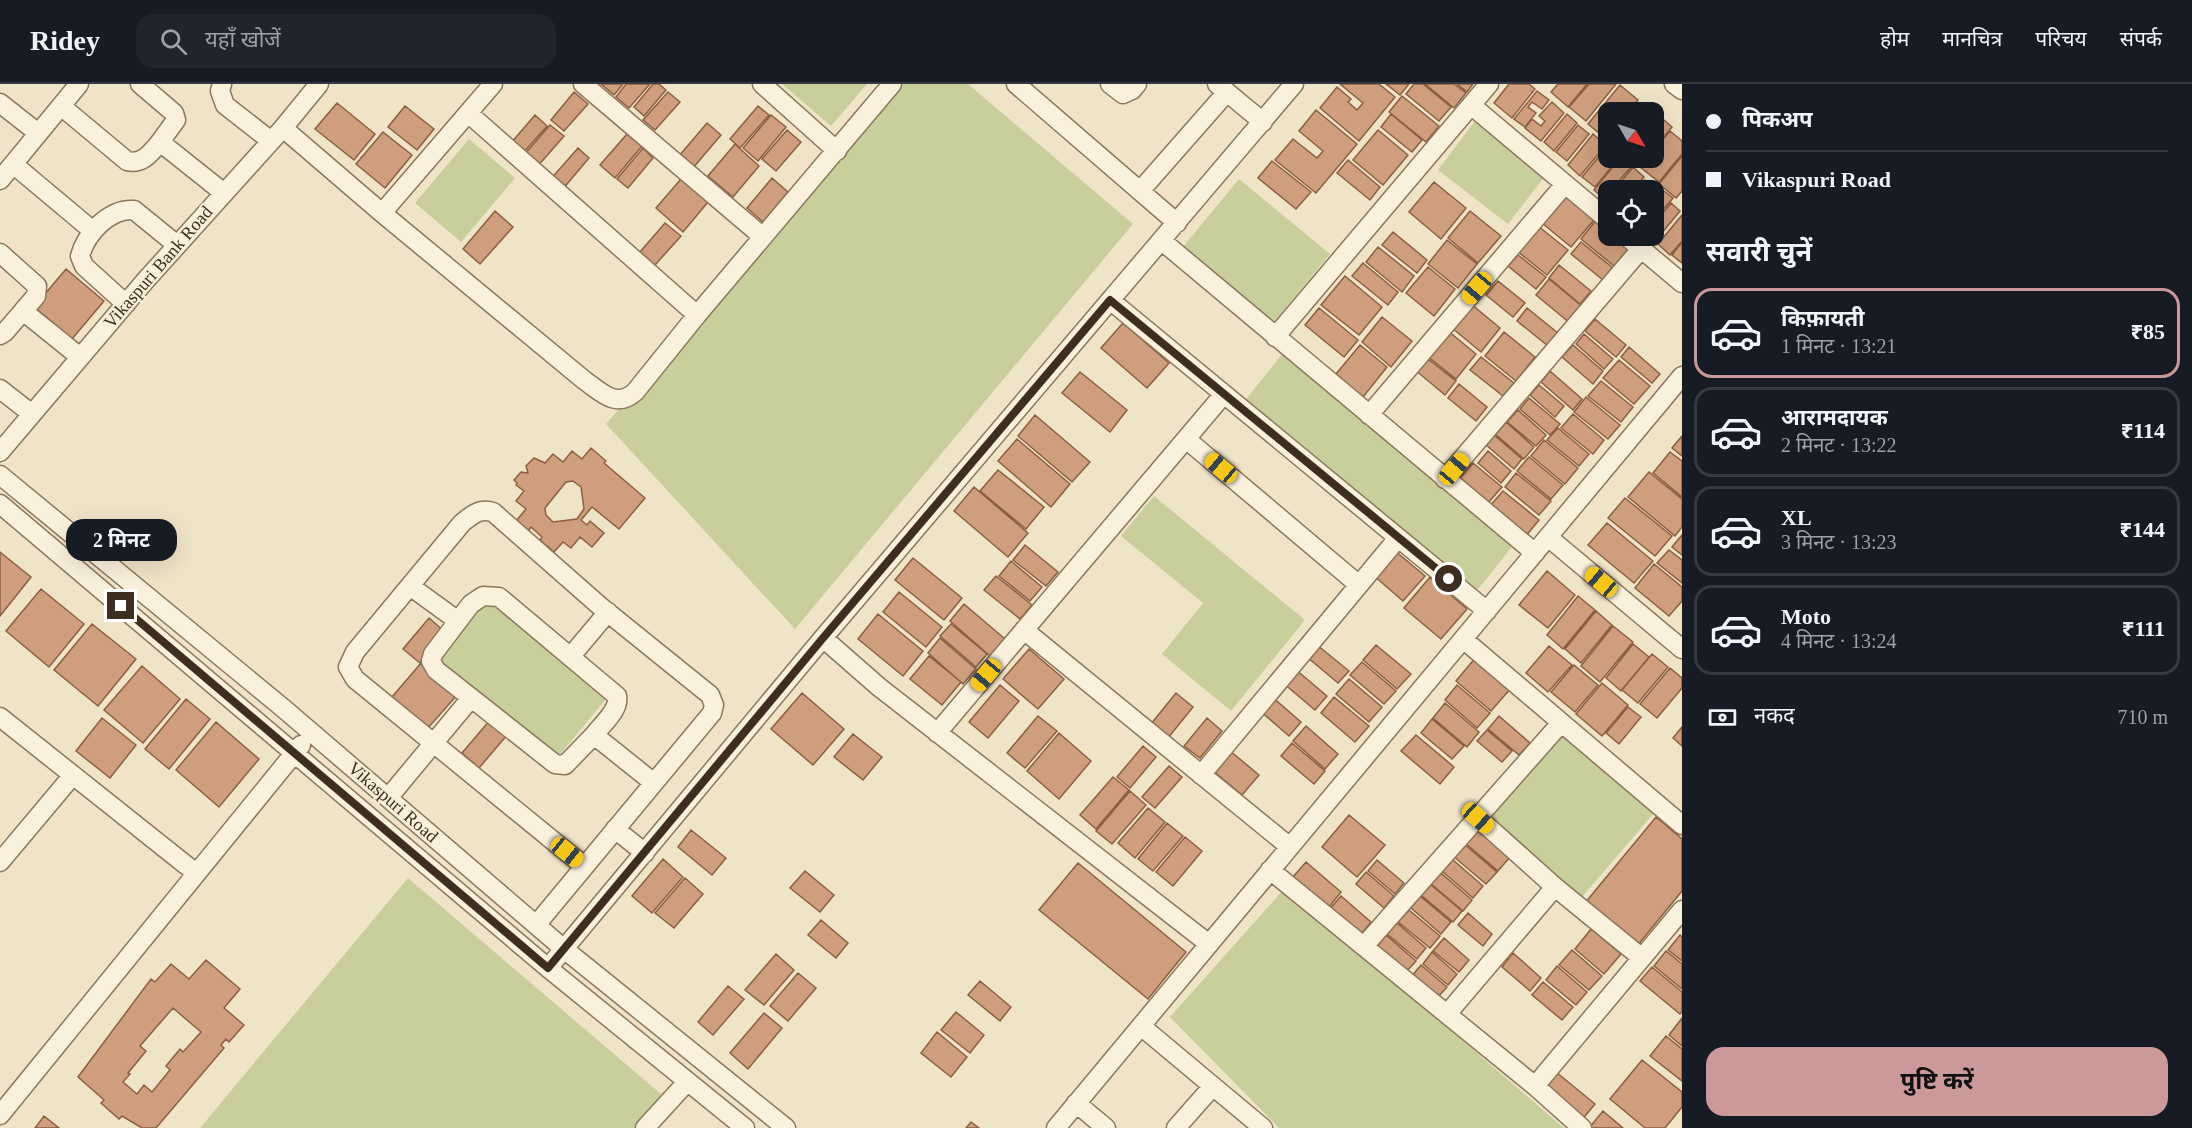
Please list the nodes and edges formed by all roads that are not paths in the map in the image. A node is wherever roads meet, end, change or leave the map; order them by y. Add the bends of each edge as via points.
1 (79, 84) edge
2 (140, 84) edge
3 (222, 84) edge
4 (319, 84) edge
5 (493, 84) edge
6 (583, 84) edge
7 (762, 84) edge
8 (892, 84) edge
9 (1016, 84) edge
10 (1110, 84) edge
11 (1137, 84) edge
12 (1294, 84) edge
13 (1490, 84) edge
14 (1674, 84) edge
15 (1222, 88) edge
16 (1682, 90) edge
17 (0, 103) edge
18 (1471, 105) junction
19 (61, 106) junction
20 (468, 113) junction
21 (1263, 122) junction
22 (38, 134) junction
23 (277, 135) junction
24 (160, 142) junction
25 (837, 151) junction
26 (13, 164) junction
27 (0, 180) edge
28 (1565, 184) junction
29 (1140, 192) junction
30 (224, 193) junction
31 (1598, 212) edge
32 (382, 213) junction
33 (1177, 223) junction
34 (93, 231) junction
35 (763, 237) junction
36 (1162, 241) junction
37 (177, 245) junction
38 (1638, 246) edge
39 (1641, 249) junction
40 (0, 253) edge
41 (1682, 283) edge
42 (1110, 300) junction
43 (126, 303) junction
44 (23, 310) junction
45 (697, 315) junction
46 (0, 334) edge
47 (1275, 337) junction
48 (80, 357) junction
49 (1682, 376) edge
50 (0, 389) edge
51 (1224, 394) junction
52 (32, 414) junction
53 (1369, 415) junction
54 (1186, 439) junction
55 (0, 452) edge
56 (0, 475) edge
57 (1445, 479) junction
58 (0, 504) edge
59 (1548, 537) junction
60 (1398, 538) junction
61 (1535, 553) junction
62 (1359, 585) junction
63 (410, 586) junction
64 (1487, 611) junction
65 (608, 612) junction
66 (458, 621) junction
67 (1024, 630) junction
68 (823, 638) junction
69 (1463, 639) junction
70 (1678, 639) edge
71 (571, 656) junction
72 (471, 698) junction
73 (0, 717) edge
74 (1561, 723) junction
75 (312, 732) junction
76 (937, 733) junction
77 (594, 735) junction
78 (433, 744) junction
79 (294, 752) junction
80 (73, 775) junction
81 (1201, 775) junction
82 (654, 783) junction
83 (388, 798) junction
84 (1478, 818) junction
85 (1682, 825) edge
86 (615, 829) junction
87 (1290, 847) junction
88 (645, 853) junction
89 (0, 862) edge
90 (584, 866) junction
91 (1270, 870) junction
92 (196, 873) junction
93 (1555, 887) junction
94 (1682, 910) edge
95 (536, 925) junction
96 (1209, 944) junction
97 (1364, 946) junction
98 (564, 949) junction
99 (1642, 958) junction
100 (548, 968) junction
101 (1448, 1014) junction
102 (1141, 1026) junction
103 (687, 1082) junction
104 (1213, 1086) junction
105 (1535, 1086) junction
106 (1076, 1103) junction
107 (0, 1115) edge
108 (645, 1128) edge
109 (745, 1128) edge
110 (786, 1128) edge
111 (1056, 1128) edge
112 (1106, 1128) edge
113 (1176, 1128) edge
114 (1263, 1128) edge
115 (1582, 1128) edge

1 - 19 street
2 - 24 street via 174,113 176,120
3 - 23 street via 225,105
4 - 23 street, Vikaspuri Bank Road
5 - 20 street
6 - 35 street
7 - 25 street
8 - 25 street
9 - 29 street
10 - 11 street via 1123,94
12 - 21 street
13 - 18 street
14 - 16 street
15 - 21 street
15 - 29 street
17 - 22 street
18 - 28 street
18 - 47 street
19 - 22 street
19 - 24 street via 127,161 140,162
20 - 32 street
20 - 45 street
21 - 33 street
22 - 26 street
23 - 30 street, Vikaspuri Bank Road
23 - 32 street
24 - 30 street
25 - 35 street
26 - 27 street
26 - 34 street
28 - 31 street
28 - 53 street
29 - 33 street
30 - 37 street, Vikaspuri Bank Road
32 - 45 street via 576,373 614,399 623,400 635,392
33 - 36 street
34 - 37 street via 117,214 134,210
34 - 43 street via 80,256 84,266
35 - 45 street
36 - 42 street
36 - 47 street
37 - 43 street, Vikaspuri Bank Road
38 - 39 street
39 - 41 street
39 - 57 street
40 - 44 street via 37,286 36,296
42 - 51 street
42 - 68 street
43 - 48 street, Vikaspuri Bank Road
44 - 46 street
44 - 48 street
47 - 53 street
48 - 52 street, Vikaspuri Bank Road
49 - 59 street
50 - 52 street
51 - 54 street
51 - 60 street
52 - 55 street, Vikaspuri Bank Road
53 - 57 street
54 - 62 street
54 - 67 street
56 - 75 street, Vikaspuri Road
57 - 61 street
58 - 79 street, Vikaspuri Road
59 - 61 street
59 - 70 street
60 - 62 street
60 - 64 street
61 - 64 street
62 - 81 street
63 - 65 street via 462,523 484,510 493,512
63 - 66 street
63 - 78 street via 355,652 348,667 355,679
64 - 69 street
65 - 71 street
65 - 82 street via 710,695 714,705 712,713
66 - 71 street via 483,596 499,597
66 - 72 street via 431,661 436,670
67 - 76 street
67 - 81 street
68 - 76 street
68 - 88 street
69 - 74 street
69 - 87 street
71 - 77 street via 617,696 615,708
72 - 77 street via 559,766 565,765
72 - 78 street
73 - 80 street
74 - 84 street
74 - 85 street
75 - 79 street
75 - 83 street, Vikaspuri Road
76 - 96 street
77 - 82 street
78 - 83 street
78 - 90 street
79 - 92 street
79 - 100 street, Vikaspuri Road
80 - 89 street
80 - 92 street
81 - 87 street
82 - 86 street
83 - 95 street, Vikaspuri Road
84 - 93 street
84 - 97 street
86 - 88 street
86 - 90 street
87 - 91 street
88 - 98 street
90 - 95 street
91 - 96 street
91 - 97 street
92 - 107 street
93 - 99 street
93 - 101 street
94 - 99 street
95 - 98 street, Vikaspuri Road
96 - 102 street
97 - 101 street
98 - 100 street
98 - 110 street, Vikaspuri Road
99 - 105 street
100 - 103 street, Vikaspuri Road
101 - 105 street
102 - 104 street
102 - 106 street
103 - 108 street
103 - 109 street, Vikaspuri Road
104 - 113 street
104 - 114 street
105 - 115 street
106 - 111 street
106 - 112 street

